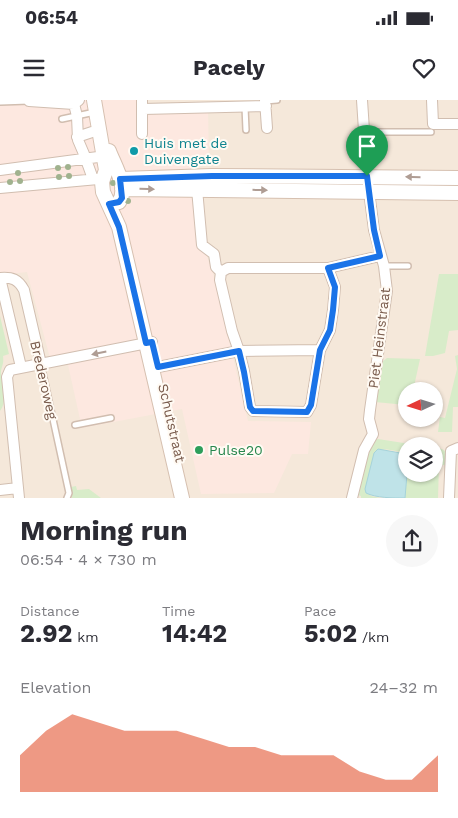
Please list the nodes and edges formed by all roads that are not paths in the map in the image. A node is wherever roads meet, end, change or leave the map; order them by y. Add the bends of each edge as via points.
1 (277, 100) edge
2 (362, 100) edge
3 (432, 100) edge
4 (29, 101) edge
5 (80, 101) edge
6 (0, 102) edge
7 (266, 102) edge
8 (210, 103) edge
9 (142, 104) edge
10 (95, 106) edge
11 (245, 106) junction
12 (77, 116) junction
13 (62, 118) dead end
14 (458, 124) edge
15 (267, 128) dead end
16 (246, 130) dead end
17 (364, 132) junction
18 (431, 132) dead end
19 (142, 134) dead end
20 (97, 135) junction
21 (77, 137) junction
22 (98, 157) dead end
23 (86, 160) junction
24 (0, 170) edge
25 (367, 176) junction
26 (458, 178) edge
27 (212, 183) junction
28 (110, 185) junction
29 (0, 188) edge
30 (197, 189) junction
31 (370, 193) junction
32 (458, 193) edge
33 (382, 261) junction
34 (408, 266) dead end
35 (328, 268) junction
36 (221, 272) junction
37 (0, 278) edge
38 (145, 343) junction
39 (320, 350) junction
40 (239, 351) junction
41 (40, 364) junction
42 (21, 367) junction
43 (156, 367) junction
44 (5, 417) edge
45 (111, 418) dead end
46 (74, 425) dead end
47 (456, 449) edge
48 (0, 490) edge
49 (18, 493) edge
50 (67, 498) edge
51 (182, 498) edge
52 (190, 498) edge
53 (352, 498) edge
54 (449, 498) edge

1 - 7 lane
2 - 17 street, Piet Heinstraat
3 - 14 street via 433,124
4 - 5 street
4 - 6 lane
5 - 10 street
5 - 12 street
7 - 11 street
7 - 15 street
8 - 9 street
8 - 11 street
9 - 19 street
10 - 12 lane
10 - 20 street, Schutstraat
11 - 16 lane
12 - 13 lane
12 - 21 street
17 - 18 lane
17 - 25 street, Piet Heinstraat
20 - 21 street
20 - 28 street, Schutstraat via 107,145
21 - 23 street
22 - 23 street
23 - 24 street
23 - 28 street
26 -> 25 street
25 - 27 street
25 - 31 street, Piet Heinstraat
27 - 28 street
27 - 30 street
27 -> 31 street
28 - 29 street
28 -> 30 street
28 - 38 street, Schutstraat
30 - 36 street via 202,244 214,254 216,267
31 - 32 street
31 - 33 street, Piet Heinstraat
33 - 34 lane
33 - 35 street
33 - 53 street, Piet Heinstraat via 387,291 369,419 373,434 364,450
35 - 36 street via 228,268
35 - 39 street via 335,287 333,310 330,330
36 - 40 street via 223,295
37 - 41 street, Brederoweg via 14,278 24,290
37 - 42 street
38 -> 41 street
38 - 43 street, Schutstraat
39 - 40 street
39 - 40 street via 307,412 253,411
40 - 43 street
41 - 42 street
41 - 50 lane, Brederoweg via 69,493
42 - 44 street via 10,370 7,378
43 - 51 street, Schutstraat
43 - 52 street, Schutstraat
44 - 49 street
45 - 46 lane
47 - 54 street via 451,451
48 - 49 street

